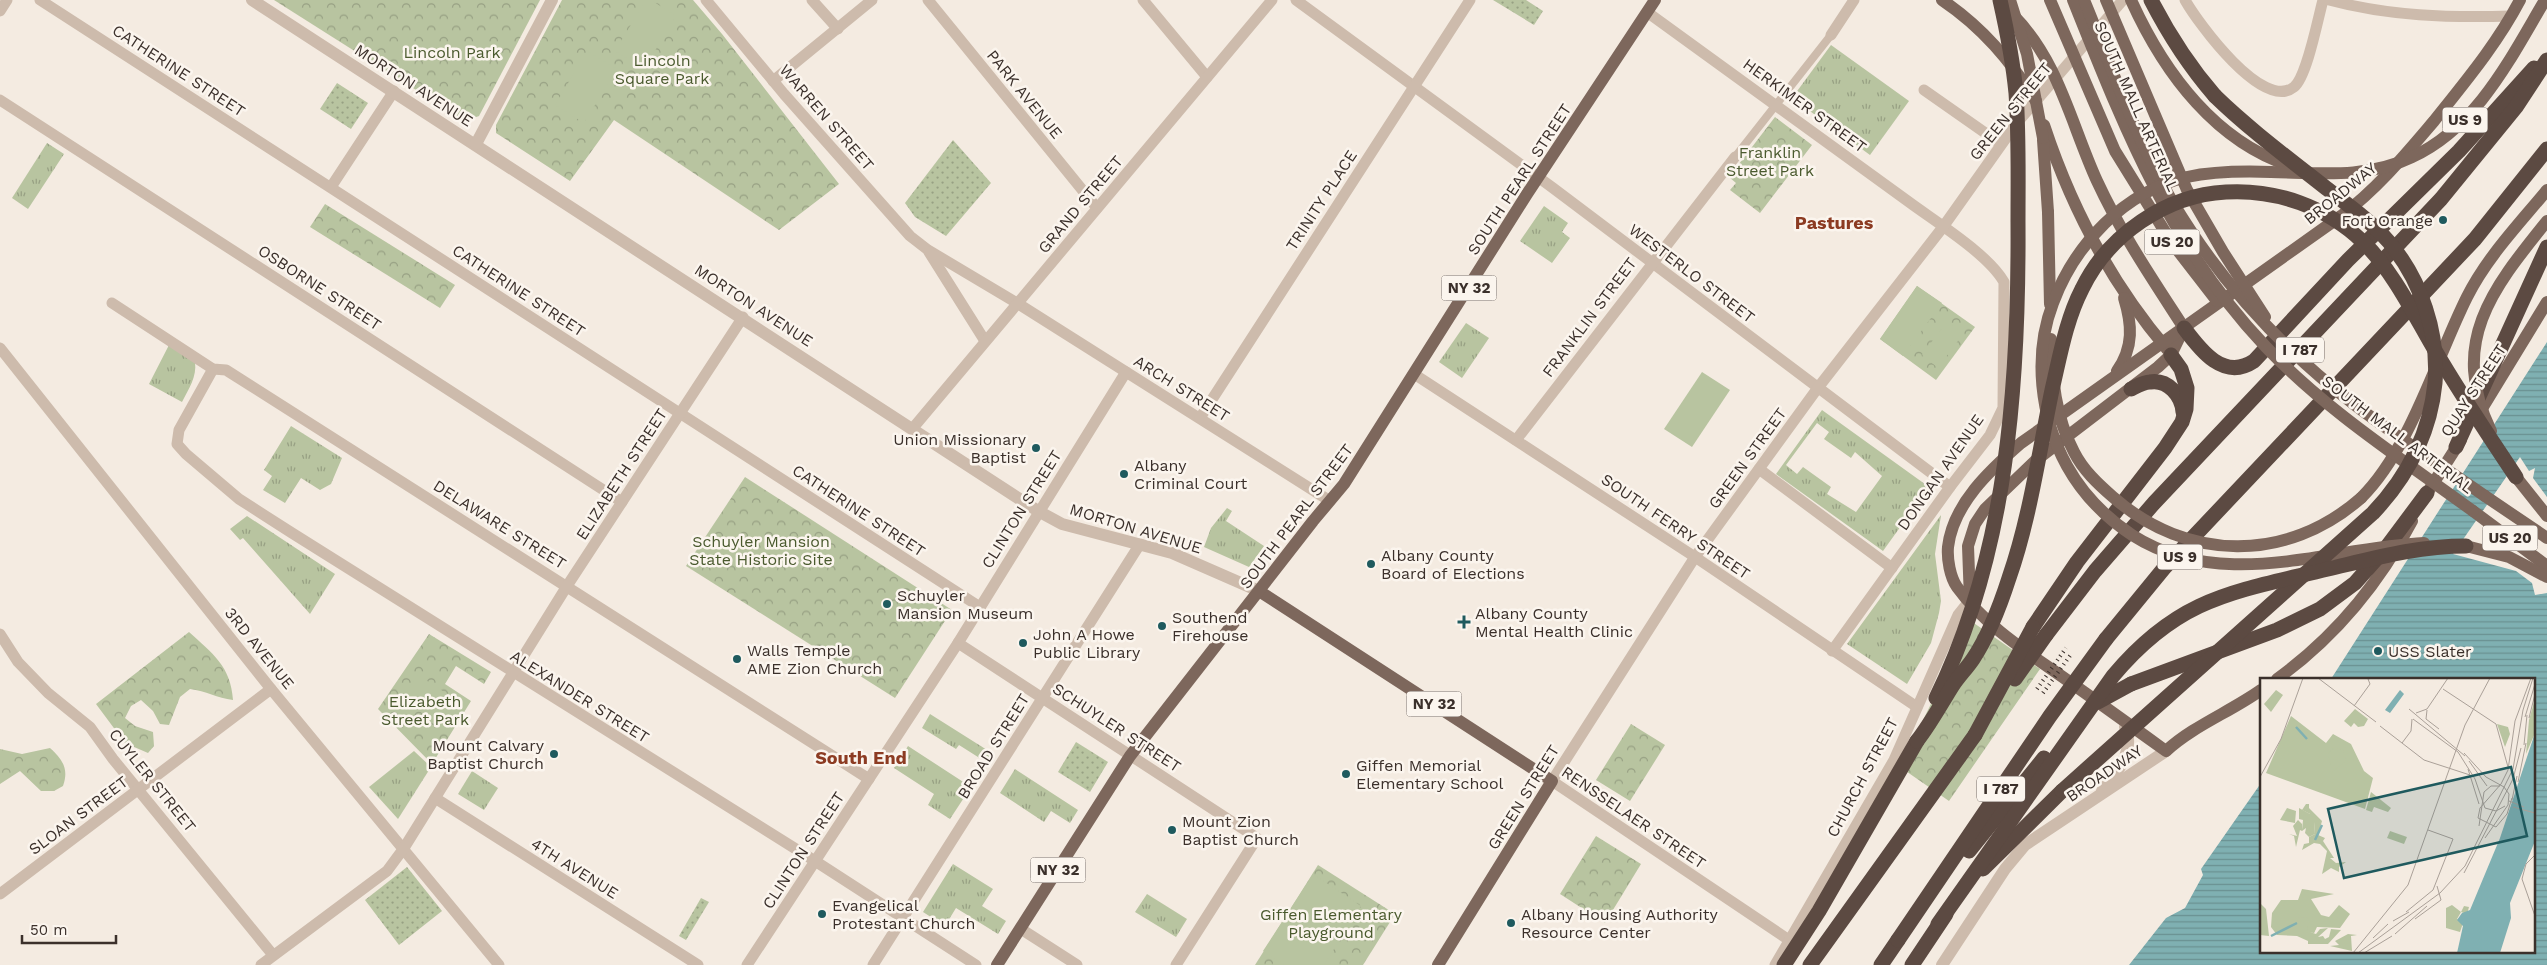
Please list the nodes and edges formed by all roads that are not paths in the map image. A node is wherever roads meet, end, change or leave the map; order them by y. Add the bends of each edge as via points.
1 (7, 0) edge
2 (40, 0) edge
3 (252, 0) edge
4 (552, 0) edge
5 (706, 0) edge
6 (812, 0) edge
7 (872, 0) edge
8 (928, 0) edge
9 (1143, 0) edge
10 (1272, 0) edge
11 (1296, 0) edge
12 (1470, 0) edge
13 (1655, 0) edge
14 (1854, 0) edge
15 (1942, 0) edge
16 (1994, 0) edge
17 (2000, 0) edge
18 (2010, 0) edge
19 (2050, 0) edge
20 (2072, 0) edge
21 (2084, 0) edge
22 (2106, 0) edge
23 (2123, 0) edge
24 (2131, 0) edge
25 (2151, 0) edge
26 (2186, 0) edge
27 (2323, 0) edge
28 (2329, 0) edge
29 (2510, 0) edge
30 (2520, 0) edge
31 (2545, 0) edge
32 (0, 12) edge
33 (1647, 12) junction
34 (2511, 16) junction
35 (838, 29) junction
36 (1831, 35) joint
37 (2547, 54) edge
38 (2547, 60) edge
39 (1207, 77) junction
40 (2057, 79) junction
41 (773, 81) junction
42 (1414, 87) junction
43 (1924, 90) dead end
44 (394, 91) junction
45 (0, 100) edge
46 (2036, 102) junction
47 (1778, 104) junction
48 (476, 144) junction
49 (2001, 144) junction
50 (2547, 150) edge
51 (1735, 157) joint
52 (2334, 174) junction
53 (1538, 178) junction
54 (331, 187) junction
55 (2547, 190) edge
56 (1097, 208) junction
57 (2547, 222) edge
58 (1943, 227) junction
59 (2547, 247) edge
60 (928, 250) junction
61 (1651, 262) junction
62 (2120, 286) junction
63 (2547, 302) edge
64 (112, 303) dead end
65 (1017, 303) junction
66 (743, 317) junction
67 (2184, 328) junction
68 (2271, 330) junction
69 (985, 341) junction
70 (2266, 347) junction
71 (0, 348) edge
72 (2166, 349) junction
73 (213, 369) junction
74 (1126, 372) junction
75 (1414, 374) junction
76 (2109, 380) junction
77 (2131, 388) junction
78 (1817, 389) junction
79 (679, 413) junction
80 (1200, 418) junction
81 (2182, 422) junction
82 (913, 428) junction
83 (1516, 440) junction
84 (2456, 447) junction
85 (1759, 469) junction
86 (2516, 477) junction
87 (1950, 487) junction
88 (2427, 493) junction
89 (1330, 501) junction
90 (622, 502) junction
91 (1038, 511) junction
92 (2547, 516) edge
93 (2547, 538) edge
94 (1140, 544) junction
95 (2466, 546) junction
96 (1695, 557) junction
97 (2547, 566) edge
98 (1892, 568) junction
99 (2547, 578) edge
100 (567, 586) junction
101 (1260, 591) junction
102 (1970, 600) junction
103 (980, 607) junction
104 (0, 634) edge
105 (958, 643) junction
106 (1832, 651) junction
107 (512, 674) junction
108 (2278, 678) edge
109 (271, 689) junction
110 (2260, 691) edge
111 (1042, 698) junction
112 (1917, 707) junction
113 (2114, 713) junction
114 (1975, 735) junction
115 (1917, 741) junction
116 (2166, 750) junction
117 (1130, 756) junction
118 (869, 779) junction
119 (1552, 781) junction
120 (138, 789) junction
121 (435, 798) junction
122 (2094, 801) junction
123 (404, 848) junction
124 (815, 861) junction
125 (0, 894) edge
126 (903, 918) junction
127 (1938, 924) junction
128 (1021, 929) junction
129 (1788, 940) junction
130 (1898, 940) junction
131 (274, 955) junction
132 (497, 964) edge
133 (261, 965) edge
134 (698, 965) edge
135 (747, 965) edge
136 (873, 965) edge
137 (976, 965) edge
138 (997, 965) edge
139 (1078, 965) edge
140 (1176, 965) edge
141 (1438, 965) edge
142 (1775, 965) edge
143 (1784, 965) edge
144 (1810, 965) edge
145 (1881, 965) edge
146 (1912, 965) edge
147 (1942, 965) edge

1 - 32 street
2 - 54 street, CATHERINE STREET
3 - 44 street, MORTON AVENUE
4 - 48 street
5 - 41 street, WARREN STREET
6 - 35 street
7 - 35 street
8 - 56 street, PARK AVENUE
9 - 39 street
10 - 39 street, GRAND STREET
11 - 42 street, WESTERLO STREET
12 - 42 street, TRINITY PLACE
13 - 33 main road, SOUTH PEARL STREET / NY 32
14 - 36 street, FRANKLIN STREET
15 - 46 main road via 2000,49
16 - 40 main road via 2030,33
17 - 115 highway, bridge via 2016,94 2018,152 2018,269 2008,444 1994,524 1970,614
18 - 55 main road, bridge via 2027,54 2043,138 2048,196 2052,384 2062,428 2083,468 2109,493 2145,521 2180,536 2209,544 2257,546 2290,539 2322,526 2361,498 2393,457 2478,276
19 - 70 main road, US 20, bridge via 2100,119 2133,182 2193,272 2215,299
20 - 70 main road, SOUTH MALL ARTERIAL, bridge via 2124,126 2163,206 2201,266
21 - 68 main road, SOUTH MALL ARTERIAL, bridge via 2146,150 2173,202 2227,279
22 - 68 main road, US 20, bridge via 2187,190 2223,252 2260,306
23 - 40 street, GREEN STREET
24 - 52 main road, bridge via 2164,62 2217,124 2271,159 2308,171
25 - 127 highway, bridge via 2187,62 2215,96 2362,216 2390,243 2403,261 2424,304 2434,346 2435,375 2428,423 2407,470 2379,507 2033,818 1993,858
26 - 27 street via 2230,60 2255,81 2283,92 2294,87 2303,75
28 - 34 street via 2400,14 2472,18
29 - 34 main road
30 - 34 main road, BROADWAY
31 - 52 main road, US 9, bridge via 2494,83 2457,128 2429,149 2392,165
33 - 47 street, HERKIMER STREET
33 - 53 main road, SOUTH PEARL STREET / NY 32
34 - 67 main road, BROADWAY via 2467,80 2380,183 2341,216
35 - 41 street
36 - 47 street, FRANKLIN STREET
37 - 67 highway via 2459,151 2348,260 2254,361 2237,369 2225,367 2203,351
38 - 114 highway, I 787, bridge via 2516,107 2441,199 2148,510 2095,571
39 - 56 street, GRAND STREET
40 - 46 street, GREEN STREET
40 - 67 main road via 2079,142 2112,212 2145,270
41 - 60 street, WARREN STREET via 889,214
42 - 53 street, WESTERLO STREET
42 - 80 street, TRINITY PLACE
43 - 49 street
44 - 48 street, MORTON AVENUE
44 - 54 street
45 - 90 street, OSBORNE STREET
46 - 49 street, GREEN STREET
46 - 62 main road via 2073,202
47 - 51 street, FRANKLIN STREET
47 - 58 street, HERKIMER STREET
48 - 66 street, MORTON AVENUE
49 - 58 street, GREEN STREET
50 - 130 highway, I 787, bridge via 2475,239 2165,567 2106,639 2050,716
51 - 61 street, FRANKLIN STREET
52 - 95 main road, US 9, bridge via 2229,172 2188,177 2144,194 2104,225 2066,274 2048,319 2042,375 2053,433 2071,473 2108,516 2146,543 2191,560 2250,566 2406,544
53 - 61 street, WESTERLO STREET
53 - 75 main road, SOUTH PEARL STREET / NY 32
54 - 79 street, CATHERINE STREET
56 - 65 street, GRAND STREET
57 - 86 main road, bridge via 2492,293 2479,328 2476,349 2476,380 2486,420
58 - 78 street, GREEN STREET
58 - 87 street, DONGAN AVENUE via 1997,269 2004,282 2005,296 2003,408 1990,434
59 - 84 highway
60 - 65 street, WARREN STREET
60 - 69 street, WARREN STREET
61 - 78 street, WESTERLO STREET
61 - 83 street, FRANKLIN STREET
62 - 72 main road
62 - 76 main road via 2130,321 2131,340 2124,361
63 - 84 main road, QUAY STREET
64 - 73 street, DELAWARE STREET
65 - 69 street, GRAND STREET
65 - 74 street, ARCH STREET
66 - 79 street, ELIZABETH STREET
66 - 82 street, MORTON AVENUE
67 - 72 main road, BROADWAY
68 - 93 main road, SOUTH MALL ARTERIAL / US 20, bridge via 2356,405
69 - 82 street, GRAND STREET
70 - 97 main road, SOUTH MALL ARTERIAL / US 20, bridge via 2346,418
71 - 109 street, 3RD AVENUE
72 - 76 main road, BROADWAY
72 - 77 main road, BROADWAY
72 - 81 highway via 2181,369 2187,388
73 - 100 street, DELAWARE STREET via 226,370
73 - 107 street, ALEXANDER STREET via 179,430 177,444 186,454 239,499
74 - 80 street, ARCH STREET
74 - 91 street, CLINTON STREET
75 - 83 street, SOUTH FERRY STREET
75 - 89 main road, SOUTH PEARL STREET / NY 32
76 - 102 main road, BROADWAY via 2003,458 1987,474 1960,512 1952,531 1948,556 1956,586
77 - 81 highway via 2154,381 2168,386 2182,404
77 - 102 main road, BROADWAY via 2030,465 1985,509 1975,524 1968,546
78 - 85 street, GREEN STREET
78 - 87 street, WESTERLO STREET
79 - 90 street, ELIZABETH STREET
79 - 103 street, CATHERINE STREET
80 - 89 street, ARCH STREET
81 - 114 highway, bridge via 2077,562 2033,627
82 - 91 street, MORTON AVENUE
83 - 96 street, SOUTH FERRY STREET
84 - 88 main road, QUAY STREET
85 - 96 street, GREEN STREET
85 - 98 street
86 - 92 main road
86 - 115 highway, bridge via 2458,390 2390,276 2370,250 2345,226 2305,205 2251,192 2210,194 2168,206 2119,239 2082,288 2058,363 2020,544 2003,595 1974,657
87 - 98 street, DONGAN AVENUE
88 - 108 main road, QUAY STREET via 2396,553 2367,593 2318,645
88 - 130 highway, bridge via 2355,583 2320,609 2277,630 2131,684 2098,703 2062,736
89 - 101 main road, SOUTH PEARL STREET / NY 32
90 - 100 street, ELIZABETH STREET
91 - 94 street, MORTON AVENUE via 1062,524
91 - 103 street, CLINTON STREET
94 - 101 street, MORTON AVENUE via 1209,568
94 - 111 street, BROAD STREET
95 - 99 main road, US 9 via 2508,557
95 - 127 highway, bridge via 2411,549 2232,592 2190,610 2157,631 2131,655 2105,687
96 - 106 street, SOUTH FERRY STREET
96 - 119 street, GREEN STREET
98 - 106 street, DONGAN AVENUE
100 - 107 street, ELIZABETH STREET
100 - 118 street, DELAWARE STREET
101 - 117 main road, SOUTH PEARL STREET / NY 32
101 - 119 main road, RENSSELAER STREET / NY 32
102 - 112 street, CHURCH STREET via 1958,615
102 - 113 main road, BROADWAY via 1989,623
103 - 105 street, CLINTON STREET
104 - 120 street, CUYLER STREET via 18,662 48,693 90,727
105 - 111 street, SCHUYLER STREET
105 - 118 street, CLINTON STREET
106 - 112 street, SOUTH FERRY STREET
107 - 121 street, ELIZABETH STREET
107 - 124 street, ALEXANDER STREET
109 - 120 street, SLOAN STREET
109 - 123 street, 3RD AVENUE
110 - 116 main road via 2179,738
111 - 117 street, SCHUYLER STREET
111 - 126 street, BROAD STREET
112 - 129 street, CHURCH STREET via 1894,760
113 - 116 main road, BROADWAY
113 - 122 street via 2126,730 2126,755
114 - 144 highway, I 787
115 - 143 highway via 1819,911
116 - 122 street, BROADWAY
117 - 128 main road, SOUTH PEARL STREET / NY 32
117 - 140 street, SCHUYLER STREET via 1257,838
118 - 124 street, CLINTON STREET
119 - 129 street, RENSSELAER STREET
119 - 141 main road, GREEN STREET
120 - 125 street, SLOAN STREET
120 - 131 street, CUYLER STREET
121 - 123 street, ELIZABETH STREET
121 - 134 street, 4TH AVENUE
122 - 147 street, BROADWAY via 2034,838 2018,852
123 - 131 street, ELIZABETH STREET via 387,871
123 - 132 street, 3RD AVENUE
124 - 126 street, ALEXANDER STREET
124 - 135 street, CLINTON STREET
126 - 136 street, BROAD STREET
126 - 137 street, ALEXANDER STREET
127 - 146 highway
128 - 138 main road, SOUTH PEARL STREET / NY 32
128 - 139 street
129 - 142 street, CHURCH STREET
130 - 145 highway, I 787
131 - 133 street, ELIZABETH STREET

